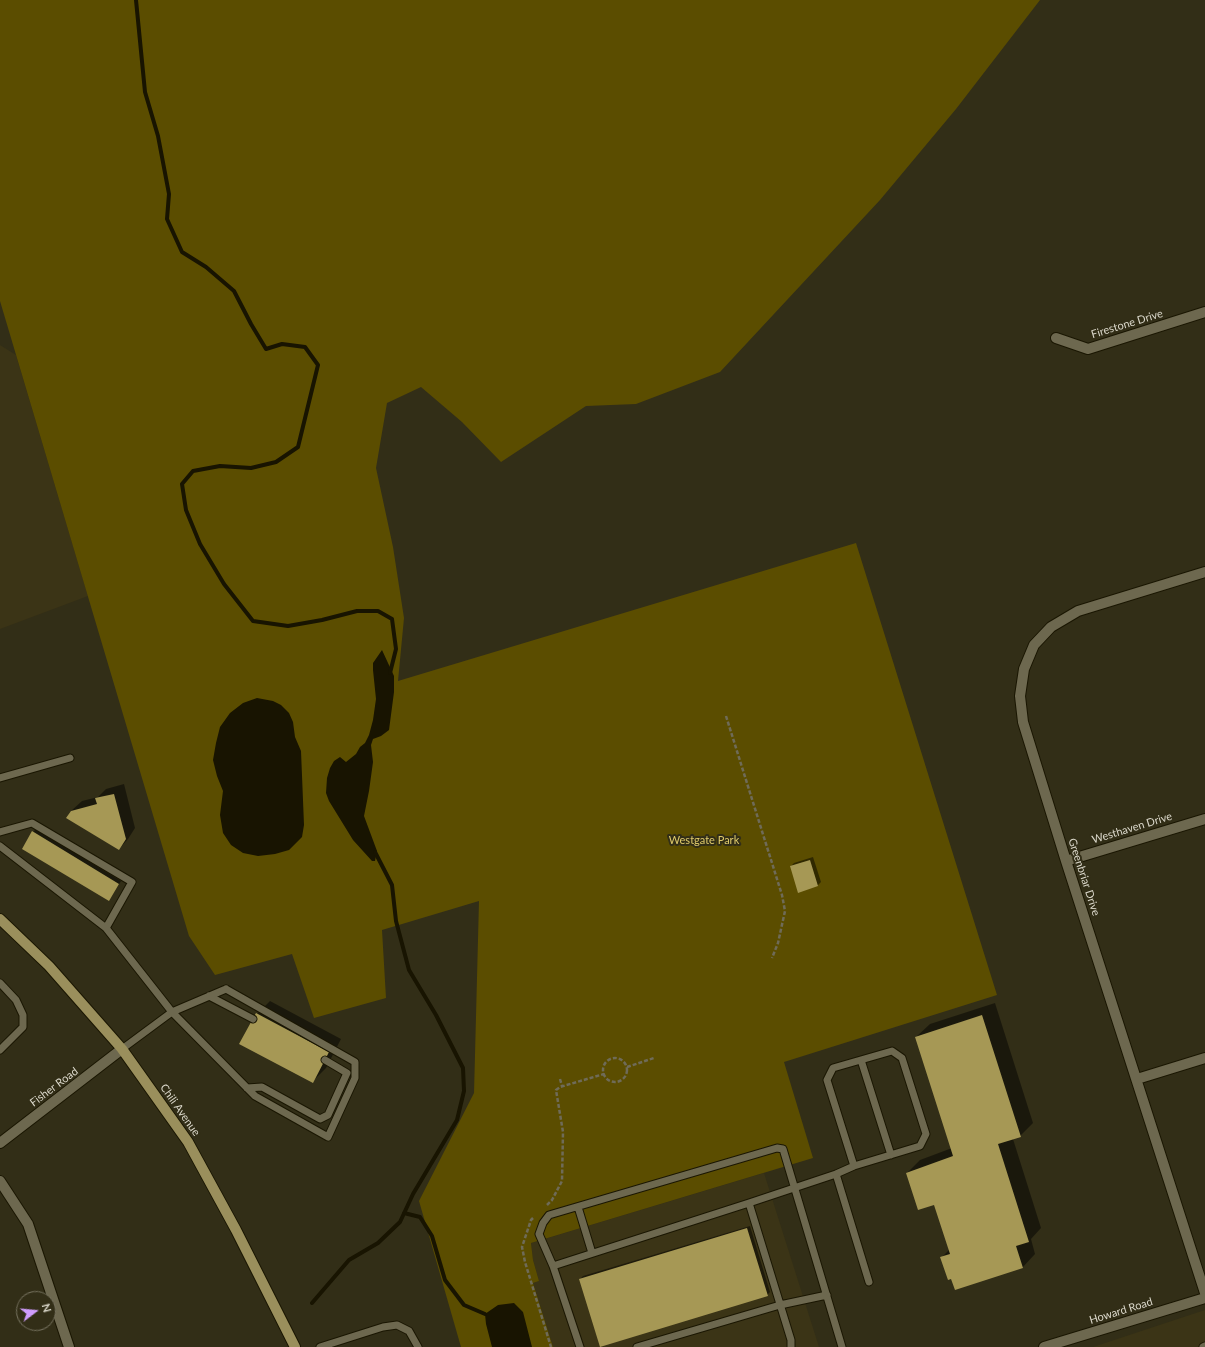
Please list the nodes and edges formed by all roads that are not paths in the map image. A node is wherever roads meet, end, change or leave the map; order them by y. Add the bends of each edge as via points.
1 (1205, 312) edge
2 (1056, 338) dead end
3 (1205, 572) edge
4 (70, 758) dead end
5 (0, 778) edge
6 (1205, 819) edge
7 (0, 832) edge
8 (0, 846) edge
9 (1066, 861) junction
10 (0, 919) edge
11 (106, 928) junction
12 (0, 983) edge
13 (209, 996) junction
14 (172, 1012) junction
15 (252, 1019) dead end
16 (122, 1049) junction
17 (0, 1050) edge
18 (1205, 1058) edge
19 (325, 1060) dead end
20 (861, 1060) junction
21 (1137, 1079) junction
22 (247, 1088) junction
23 (0, 1142) edge
24 (891, 1155) junction
25 (854, 1166) junction
26 (836, 1174) junction
27 (0, 1181) edge
28 (794, 1188) junction
29 (749, 1203) junction
30 (578, 1207) junction
31 (592, 1253) junction
32 (553, 1266) junction
33 (869, 1282) dead end
34 (1205, 1293) edge
35 (827, 1295) junction
36 (1205, 1298) edge
37 (780, 1305) junction
38 (69, 1347) edge
39 (295, 1347) edge
40 (320, 1347) edge
41 (418, 1347) edge
42 (580, 1347) edge
43 (637, 1347) edge
44 (791, 1347) edge
45 (842, 1347) edge
46 (1044, 1347) edge

1 - 2 street, Firestone Drive via 1088,349
3 - 9 street, Greenbriar Drive via 1078,611 1051,627 1034,645 1024,669 1020,696 1023,722
4 - 5 lane
6 - 9 street, Westhaven Drive
7 - 11 lane via 32,823 132,882
8 - 11 lane
9 - 21 street, Greenbriar Drive
10 - 16 main road, Chili Avenue via 49,966
11 - 14 lane
12 - 17 lane via 16,1000 23,1015 23,1027
13 - 14 lane
13 - 15 lane
13 - 22 lane via 226,989 355,1062 355,1078 328,1137 255,1096
14 - 16 lane
14 - 22 lane
16 - 23 street, Fisher Road
16 - 39 main road, Chili Avenue via 188,1142
18 - 21 street
19 - 22 lane via 347,1073 328,1115 320,1118 262,1088
20 - 24 lane
20 - 24 lane via 892,1051 902,1058 926,1134 920,1146
20 - 25 lane via 833,1068 827,1080
21 - 34 street, Greenbriar Drive
24 - 25 lane
25 - 26 lane
26 - 28 lane
26 - 33 lane
27 - 38 street via 28,1224
28 - 29 lane
28 - 30 lane via 782,1149 776,1148
28 - 35 lane
29 - 31 lane
29 - 37 lane
30 - 31 lane
30 - 32 lane via 549,1216 542,1223 539,1234
31 - 32 lane
32 - 42 lane
35 - 37 lane
35 - 45 lane
36 - 46 street, Howard Road
37 - 43 lane
37 - 44 lane via 792,1340
40 - 41 lane via 397,1325 409,1331

